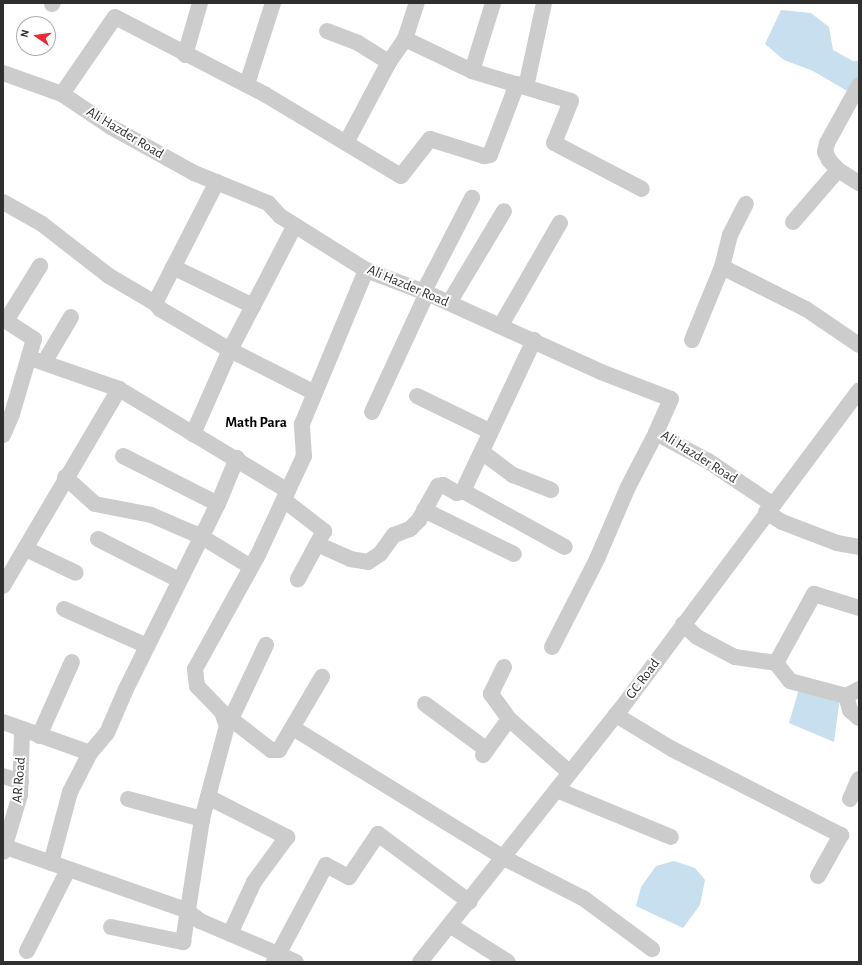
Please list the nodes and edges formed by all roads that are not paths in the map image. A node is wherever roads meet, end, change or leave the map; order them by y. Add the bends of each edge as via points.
1 (200, 3) edge
2 (273, 3) edge
3 (417, 3) edge
4 (493, 3) edge
5 (544, 3) edge
6 (327, 31) dead end
7 (405, 39) junction
8 (185, 55) junction
9 (389, 62) junction
10 (472, 71) junction
11 (3, 73) edge
12 (247, 84) junction
13 (521, 86) junction
14 (859, 86) edge
15 (62, 94) junction
16 (346, 142) junction
17 (838, 170) junction
18 (217, 182) junction
19 (859, 183) edge
20 (642, 189) dead end
21 (472, 198) dead end
22 (3, 202) edge
23 (746, 204) dead end
24 (504, 211) dead end
25 (793, 222) dead end
26 (560, 223) dead end
27 (295, 225) junction
28 (40, 266) dead end
29 (722, 267) junction
30 (173, 268) junction
31 (366, 270) junction
32 (426, 292) junction
33 (155, 303) junction
34 (450, 303) junction
35 (253, 306) junction
36 (71, 317) dead end
37 (5, 320) edge
38 (500, 325) junction
39 (534, 340) junction
40 (692, 340) dead end
41 (859, 345) edge
42 (230, 350) junction
43 (38, 359) junction
44 (119, 389) junction
45 (859, 390) edge
46 (315, 393) junction
47 (417, 396) dead end
48 (8, 411) edge
49 (372, 412) dead end
50 (491, 432) junction
51 (656, 433) junction
52 (193, 434) junction
53 (3, 435) edge
54 (482, 452) junction
55 (123, 456) dead end
56 (237, 458) junction
57 (65, 477) junction
58 (551, 490) dead end
59 (463, 491) junction
60 (286, 495) junction
61 (218, 504) junction
62 (769, 508) junction
63 (424, 510) junction
64 (202, 537) junction
65 (98, 539) dead end
66 (317, 544) junction
67 (565, 547) dead end
68 (859, 547) edge
69 (26, 549) junction
70 (514, 554) dead end
71 (251, 567) junction
72 (76, 573) dead end
73 (298, 579) dead end
74 (179, 580) junction
75 (3, 586) edge
76 (859, 608) edge
77 (64, 609) dead end
78 (683, 624) junction
79 (266, 645) dead end
80 (147, 646) junction
81 (552, 647) dead end
82 (72, 662) dead end
83 (776, 663) junction
84 (504, 667) dead end
85 (322, 677) dead end
86 (852, 693) edge
87 (425, 704) dead end
88 (227, 715) junction
89 (616, 715) junction
90 (859, 718) edge
91 (509, 719) junction
92 (3, 722) edge
93 (293, 728) junction
94 (22, 730) junction
95 (39, 736) junction
96 (90, 753) junction
97 (570, 773) junction
98 (3, 776) edge
99 (859, 779) edge
100 (21, 782) junction
101 (557, 790) junction
102 (208, 797) junction
103 (128, 798) dead end
104 (850, 799) dead end
105 (202, 819) junction
106 (671, 837) dead end
107 (4, 848) edge
108 (504, 858) junction
109 (51, 864) junction
110 (68, 870) junction
111 (818, 876) dead end
112 (470, 902) junction
113 (186, 910) junction
114 (451, 926) junction
115 (111, 927) dead end
116 (230, 934) junction
117 (652, 949) dead end
118 (27, 951) dead end
119 (275, 958) edge
120 (296, 962) edge
121 (420, 962) edge
122 (508, 962) edge

1 - 8 street
2 - 12 street
3 - 7 street
4 - 10 street
5 - 13 street
6 - 9 street via 358,43
7 - 9 street
7 - 10 street
8 - 12 street
8 - 15 street via 115,17
9 - 16 street
10 - 13 street
11 - 15 street, Ali Hazder Road
12 - 16 street
13 - 16 street via 490,154 484,156 430,139 401,176
13 - 20 street via 571,101 554,143
14 - 17 street via 826,147 828,160
15 - 18 street, Ali Hazder Road via 111,127 194,173
17 - 19 street
17 - 25 street
18 - 27 street, Ali Hazder Road via 268,203 280,216
18 - 30 street
21 - 32 street
22 - 33 street via 42,224 109,276
23 - 29 street via 730,236
24 - 34 street
26 - 38 street
27 - 31 street, Ali Hazder Road
27 - 35 street
28 - 37 street
29 - 40 street
29 - 41 street via 806,309
30 - 33 street
30 - 35 street
31 - 32 street, Ali Hazder Road
31 - 46 street
32 - 34 street, Ali Hazder Road
32 - 49 street
33 - 42 street via 169,315
34 - 38 street, Ali Hazder Road
35 - 42 street
36 - 43 street
37 - 43 street via 34,339
38 - 39 street, Ali Hazder Road
39 - 50 street
39 - 51 street, Ali Hazder Road via 601,372 672,399
42 - 46 street
42 - 52 street
43 - 44 street
43 - 48 street
44 - 52 street
44 - 57 street
45 - 62 street, GC Road
46 - 60 street via 302,424 304,456
47 - 50 street
48 - 53 street
50 - 54 street
51 - 62 street, Ali Hazder Road via 708,461
51 - 81 street via 628,487 597,559
52 - 56 street
54 - 58 street via 513,475
54 - 59 street
55 - 61 street
56 - 60 street
56 - 61 street
57 - 64 street via 96,504 151,516
57 - 69 street
59 - 63 street via 457,492 443,485 438,486
59 - 67 street
60 - 66 street via 324,531
60 - 71 street
61 - 64 street
62 - 68 street, Ali Hazder Road via 782,522 837,543
62 - 78 street, GC Road
63 - 66 street via 420,520 410,529 394,535 380,554 368,562 350,559
63 - 70 street
64 - 71 street
64 - 74 street
65 - 74 street
66 - 73 street
69 - 72 street
69 - 75 street
71 - 88 street via 195,669 197,686
74 - 80 street
76 - 83 street via 814,594
77 - 80 street
78 - 83 street via 697,637 735,657
78 - 89 street, GC Road
79 - 88 street
80 - 96 street via 107,733
82 - 95 street
83 - 86 street via 790,681
84 - 91 street via 491,694
85 - 93 street
86 - 90 street via 850,710
87 - 91 street via 485,752
88 - 93 street via 275,751 282,746
88 - 102 street via 227,735
89 - 97 street, GC Road
89 - 111 street via 672,749 841,836
91 - 97 street
92 - 94 street
93 - 108 street
94 - 95 street
94 - 100 street, AR Road
95 - 96 street
96 - 109 street via 70,792
97 - 101 street, GC Road
98 - 100 street
99 - 104 street
100 - 107 street, AR Road via 20,795
101 - 106 street
101 - 108 street, GC Road
102 - 105 street
102 - 116 street via 287,837 254,882
103 - 105 street
105 - 113 street
107 - 109 street
108 - 112 street, GC Road
108 - 117 street via 583,898
109 - 110 street
110 - 113 street
110 - 118 street
112 - 114 street, GC Road
112 - 119 street via 378,834 349,877 326,865
113 - 115 street via 183,942
113 - 116 street via 200,921
114 - 121 street, GC Road
114 - 122 street
116 - 119 street
119 - 120 street

